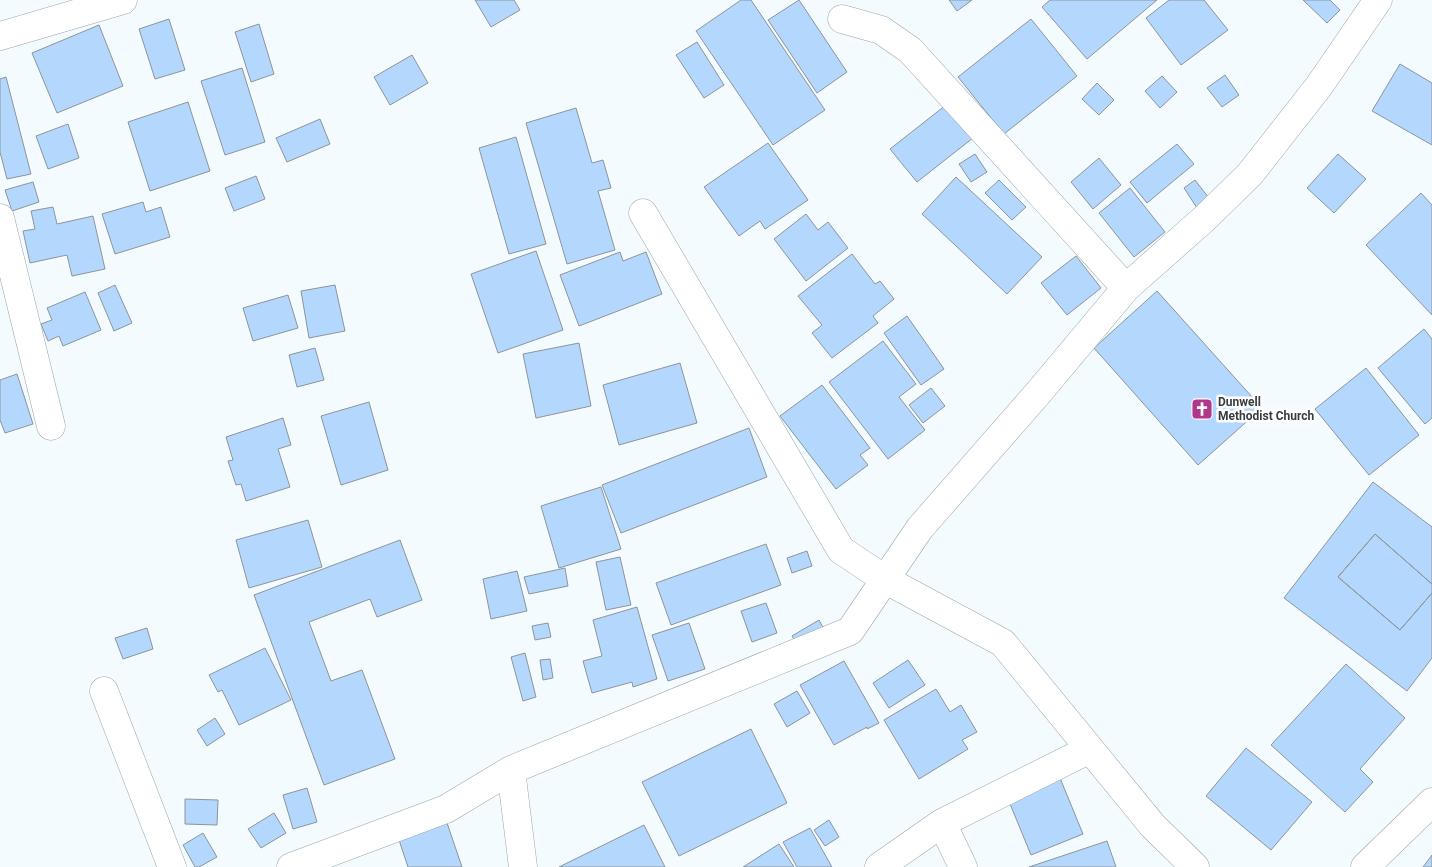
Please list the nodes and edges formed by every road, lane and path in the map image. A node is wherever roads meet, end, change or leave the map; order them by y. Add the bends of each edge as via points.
1 (122, 0) edge
2 (1378, 0) edge
3 (842, 19) dead end
4 (0, 36) edge
5 (643, 213) dead end
6 (0, 218) edge
7 (1126, 288) junction
8 (51, 426) dead end
9 (886, 580) junction
10 (104, 691) dead end
11 (1090, 749) junction
12 (511, 770) junction
13 (1432, 802) edge
14 (942, 824) junction
15 (172, 867) edge
16 (291, 867) edge
17 (523, 867) edge
18 (879, 867) edge
19 (963, 867) edge
20 (1194, 867) edge
21 (1365, 867) edge

1 - 4 street
2 - 7 street via 1320,86 1250,174
3 - 7 street via 881,30 910,50
5 - 9 street via 841,550
6 - 8 street
7 - 9 street via 920,528
9 - 11 street via 1003,643
9 - 12 street via 850,631
10 - 15 street
11 - 14 street
11 - 20 street via 1153,826
12 - 16 street via 446,809
12 - 17 street
13 - 21 street
14 - 18 street
14 - 19 street

